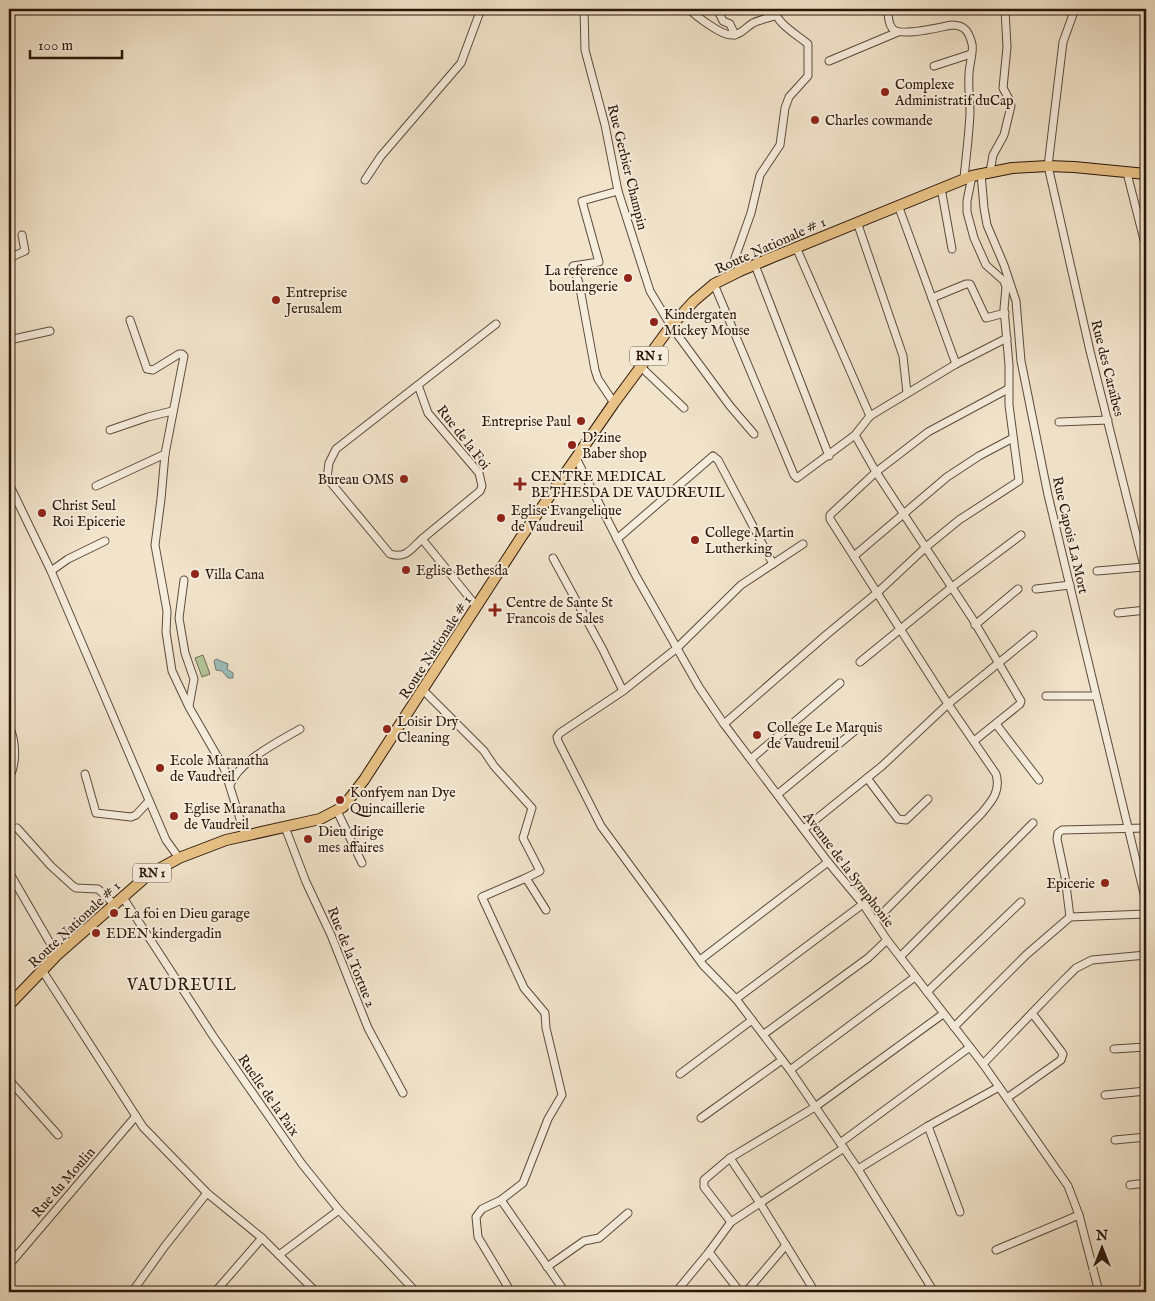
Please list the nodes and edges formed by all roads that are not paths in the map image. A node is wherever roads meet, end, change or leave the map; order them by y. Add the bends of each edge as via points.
1 (481, 9) edge
2 (584, 9) edge
3 (689, 9) edge
4 (717, 9) edge
5 (888, 9) edge
6 (1005, 9) edge
7 (1074, 9) edge
8 (775, 12) edge
9 (898, 32) junction
10 (735, 34) junction
11 (971, 54) junction
12 (828, 61) dead end
13 (934, 66) dead end
14 (1048, 166) junction
15 (1127, 173) junction
16 (1146, 174) edge
17 (977, 175) junction
18 (365, 180) dead end
19 (941, 188) junction
20 (618, 191) junction
21 (898, 205) junction
22 (857, 222) junction
23 (22, 235) dead end
24 (796, 247) junction
25 (1146, 248) edge
26 (952, 249) dead end
27 (9, 258) edge
28 (755, 265) junction
29 (740, 271) junction
30 (714, 284) junction
31 (932, 298) junction
32 (1005, 313) junction
33 (130, 320) dead end
34 (496, 324) dead end
35 (671, 326) junction
36 (50, 331) dead end
37 (1007, 338) junction
38 (9, 340) edge
39 (956, 364) junction
40 (641, 367) junction
41 (418, 385) junction
42 (1008, 389) junction
43 (907, 393) junction
44 (614, 402) junction
45 (684, 408) dead end
46 (172, 411) junction
47 (870, 416) junction
48 (1108, 420) junction
49 (1060, 422) dead end
50 (110, 430) dead end
51 (754, 434) dead end
52 (855, 435) junction
53 (1013, 438) junction
54 (165, 454) junction
55 (829, 456) junction
56 (576, 458) junction
57 (876, 472) junction
58 (9, 484) edge
59 (96, 486) dead end
60 (904, 514) junction
61 (1021, 535) dead end
62 (617, 539) junction
63 (422, 540) junction
64 (105, 541) dead end
65 (803, 544) dead end
66 (926, 548) junction
67 (854, 556) junction
68 (553, 558) dead end
69 (773, 564) junction
70 (51, 571) junction
71 (1097, 571) dead end
72 (1145, 571) edge
73 (184, 580) dead end
74 (1070, 585) junction
75 (952, 587) junction
76 (1018, 589) dead end
77 (1036, 589) dead end
78 (878, 592) junction
79 (477, 607) junction
80 (1146, 610) edge
81 (1118, 613) dead end
82 (975, 625) junction
83 (901, 629) junction
84 (1033, 635) dead end
85 (677, 648) junction
86 (860, 662) dead end
87 (999, 663) junction
88 (840, 683) dead end
89 (423, 690) junction
90 (623, 691) junction
91 (1046, 696) dead end
92 (1096, 696) junction
93 (948, 704) junction
94 (189, 707) junction
95 (724, 724) junction
96 (996, 724) junction
97 (9, 726) edge
98 (300, 729) dead end
99 (857, 729) dead end
100 (974, 741) junction
101 (751, 759) junction
102 (85, 774) dead end
103 (9, 778) edge
104 (867, 778) junction
105 (1039, 780) dead end
106 (230, 786) junction
107 (778, 794) junction
108 (928, 799) dead end
109 (149, 801) junction
110 (338, 811) junction
111 (1032, 823) dead end
112 (285, 827) junction
113 (17, 828) dead end
114 (1129, 828) junction
115 (1146, 828) edge
116 (804, 830) junction
117 (245, 835) junction
118 (179, 858) junction
119 (828, 862) junction
120 (362, 863) dead end
121 (9, 872) edge
122 (1143, 872) edge
123 (526, 878) junction
124 (15, 884) junction
125 (9, 890) edge
126 (122, 896) junction
127 (1021, 902) dead end
128 (1146, 902) edge
129 (114, 904) junction
130 (863, 904) junction
131 (546, 910) dead end
132 (1146, 914) edge
133 (1070, 917) junction
134 (875, 921) junction
135 (887, 940) junction
136 (56, 955) junction
137 (1146, 955) edge
138 (901, 956) junction
139 (700, 960) junction
140 (42, 970) junction
141 (916, 977) junction
142 (927, 992) junction
143 (736, 999) junction
144 (9, 1005) edge
145 (1032, 1013) junction
146 (943, 1014) junction
147 (752, 1020) junction
148 (954, 1027) junction
149 (764, 1034) junction
150 (970, 1047) junction
151 (1146, 1047) edge
152 (1114, 1049) dead end
153 (782, 1060) junction
154 (983, 1064) junction
155 (790, 1070) junction
156 (680, 1074) dead end
157 (9, 1080) edge
158 (999, 1087) junction
159 (1146, 1091) edge
160 (403, 1093) dead end
161 (1106, 1095) dead end
162 (1007, 1098) junction
163 (815, 1107) junction
164 (136, 1116) junction
165 (701, 1118) dead end
166 (928, 1126) junction
167 (58, 1135) dead end
168 (1146, 1137) edge
169 (1115, 1140) dead end
170 (842, 1146) junction
171 (730, 1158) junction
172 (858, 1169) junction
173 (1146, 1183) edge
174 (1130, 1185) dead end
175 (207, 1192) junction
176 (501, 1200) junction
177 (760, 1203) junction
178 (340, 1210) junction
179 (960, 1212) dead end
180 (628, 1213) dead end
181 (1079, 1215) junction
182 (731, 1222) junction
183 (262, 1238) junction
184 (786, 1245) junction
185 (996, 1250) dead end
186 (709, 1252) junction
187 (279, 1256) junction
188 (9, 1265) edge
189 (547, 1267) junction
190 (132, 1292) edge
191 (214, 1292) edge
192 (316, 1292) edge
193 (416, 1292) edge
194 (512, 1292) edge
195 (565, 1292) edge
196 (676, 1292) edge
197 (740, 1292) edge
198 (746, 1292) edge
199 (815, 1292) edge
200 (934, 1292) edge
201 (1100, 1292) edge

1 - 18 street via 461,63 381,156
2 - 20 street, Rue Gerbier Champin via 585,50
3 - 10 street via 696,17 724,33
4 - 10 street
5 - 9 street via 888,20
6 - 17 street via 1007,47 1003,88 1010,106 1004,135 993,156
7 - 14 street via 1063,42
8 - 10 street
8 - 29 street via 808,44 808,76 789,96 780,145 760,175 736,258
9 - 11 street via 960,25 972,44
9 - 12 street
11 - 13 street
11 - 17 street via 970,113
14 - 15 main road, Route Nationale # 1 / RN 1
14 - 17 main road, Route Nationale # 1 / RN 1 via 1012,168
14 - 48 street, Rue des Caraïbes
15 - 16 main road, Route Nationale # 1 / RN 1
15 - 25 street
17 - 19 main road, Route Nationale # 1 / RN 1
17 - 32 street via 967,201 967,212 986,265 1004,281
17 - 74 street, Rue Capois La Mort via 987,225 1016,301 1021,360
19 - 21 main road, Route Nationale # 1 / RN 1
19 - 26 street
20 - 35 street, Rue Gerbier Champin via 650,291
20 - 44 street via 582,201 599,262 573,266 598,378
21 - 22 main road, Route Nationale # 1 / RN 1
21 - 31 street
22 - 24 main road, Route Nationale # 1 / RN 1
22 - 43 street via 903,356
23 - 27 street via 25,252
24 - 28 main road, Route Nationale # 1 / RN 1
24 - 47 street
28 - 29 main road, Route Nationale # 1 / RN 1
28 - 55 street
29 - 30 main road, Route Nationale # 1 / RN 1
30 - 35 main road, Route Nationale # 1 / RN 1
30 - 55 street via 795,477 800,478
31 - 32 street via 970,284 986,318
31 - 39 street
32 - 37 street
33 - 46 street via 146,369 153,370 179,354 184,356
34 - 41 street
35 - 40 main road, Route Nationale # 1 / RN 1
35 - 51 street, Rue Gerbier Champin
36 - 38 street
37 - 39 street
37 - 42 street
39 - 43 street
40 - 44 main road, Route Nationale # 1 / RN 1
40 - 45 street
41 - 63 street, Rue de la Foi via 428,413 479,474 482,486
41 - 63 street via 336,449 329,463 327,478 390,554 404,556
42 - 53 street
42 - 57 street via 928,432
43 - 47 street
44 - 56 main road, Route Nationale # 1 / RN 1
46 - 50 street
46 - 54 street
47 - 52 street
48 - 49 street
48 - 72 street, Rue des Caraïbes
52 - 55 street
52 - 57 street
53 - 60 street via 947,477
53 - 66 street via 1019,481 959,520
54 - 59 street
54 - 94 street via 155,545 168,611 166,632 172,671
56 - 62 street, Avenue de la Symphonie
56 - 79 main road, Route Nationale # 1 / RN 1
57 - 60 street
57 - 67 street via 830,515
58 - 70 street
60 - 66 street
60 - 67 street
61 - 75 street
62 - 69 street via 714,456
62 - 85 street, Avenue de la Symphonie
63 - 79 street
64 - 70 street
65 - 69 street
66 - 75 street
66 - 78 street
67 - 78 street
68 - 90 street
69 - 85 street via 741,585
70 - 109 street
71 - 72 street
73 - 94 street via 179,618 194,679
74 - 77 street
74 - 92 street, Rue Capois La Mort
75 - 82 street
75 - 83 street
76 - 82 street
78 - 83 street
78 - 95 street
79 - 89 main road, Route Nationale # 1 / RN 1
80 - 81 street
82 - 87 street
83 - 86 street
83 - 93 street
84 - 87 street
85 - 90 street
85 - 95 street, Avenue de la Symphonie
87 - 93 street
87 - 96 street via 1022,703
88 - 101 street
89 - 110 main road, Route Nationale # 1 / RN 1 via 364,780
89 - 123 street via 484,751 532,808 523,838 540,871
90 - 139 street via 560,733 558,741 601,826
91 - 92 street
92 - 114 street, Rue Capois La Mort
93 - 100 street
93 - 104 street
94 - 106 street via 224,768
95 - 101 street, Avenue de la Symphonie
96 - 100 street
96 - 105 street
97 - 103 street via 15,753
98 - 106 street via 240,769
99 - 107 street
100 - 134 street via 996,774 998,786 992,802
101 - 107 street, Avenue de la Symphonie
102 - 109 street via 96,813 131,817
104 - 108 street via 898,819 906,820
104 - 116 street
106 - 117 street
107 - 116 street, Avenue de la Symphonie
109 - 118 street via 166,840
110 - 112 main road, Route Nationale # 1 / RN 1
110 - 120 street
111 - 138 street
112 - 117 main road, Route Nationale # 1 / RN 1
112 - 160 street, Rue de la Tortue 2 via 368,1028
113 - 129 street via 73,886 98,889
114 - 115 street
114 - 122 street, Rue Capois La Mort
114 - 133 street via 1062,830 1058,833
116 - 119 street, Avenue de la Symphonie
117 - 118 main road, Route Nationale # 1 / RN 1
118 - 126 main road, Route Nationale # 1 / RN 1 via 148,875
119 - 130 street, Avenue de la Symphonie
119 - 139 street
121 - 124 street
122 - 128 street, Rue Capois La Mort
123 - 131 street
123 - 176 street via 482,897 524,988 545,1013 562,1095 548,1119 523,1183
124 - 125 street
124 - 136 street
126 - 129 main road, Route Nationale # 1 / RN 1
126 - 178 street, Ruelle de la Paix via 213,1036 302,1164
127 - 142 street
129 - 136 main road, Route Nationale # 1 / RN 1
130 - 134 street, Avenue de la Symphonie
130 - 143 street
132 - 133 street
133 - 148 street via 1026,955
134 - 135 street, Avenue de la Symphonie
135 - 138 street, Avenue de la Symphonie
135 - 149 street via 868,958
136 - 140 main road, Route Nationale # 1 / RN 1
137 - 145 street via 1092,960 1076,968
138 - 141 street, Avenue de la Symphonie
139 - 143 street
140 - 144 main road, Route Nationale # 1 / RN 1
140 - 164 street
141 - 142 street, Avenue de la Symphonie
141 - 155 street
142 - 146 street, Avenue de la Symphonie
143 - 147 street
145 - 154 street
145 - 162 street via 1062,1057
146 - 148 street, Avenue de la Symphonie
146 - 163 street
147 - 149 street
147 - 156 street
148 - 150 street, Avenue de la Symphonie
149 - 153 street
150 - 154 street, Avenue de la Symphonie
150 - 170 street
151 - 152 street
153 - 155 street
153 - 165 street
154 - 158 street, Avenue de la Symphonie
155 - 163 street
157 - 167 street
158 - 162 street, Avenue de la Symphonie
158 - 166 street
159 - 161 street
162 - 181 street, Avenue de la Symphonie via 1068,1186
163 - 170 street
163 - 171 street
164 - 175 street via 143,1128
164 - 188 street, Rue du Moulin
166 - 172 street
166 - 179 street
168 - 169 street
170 - 172 street
170 - 177 street
171 - 177 street
171 - 182 street via 703,1184
172 - 200 street
173 - 174 street
175 - 183 street
175 - 190 street
176 - 189 street
176 - 194 street via 478,1212 476,1224 478,1237
177 - 182 street
177 - 184 street
178 - 187 street
178 - 193 street, Ruelle de la Paix
180 - 189 street via 599,1238 584,1241
181 - 185 street
181 - 201 street, Avenue de la Symphonie
182 - 186 street
183 - 187 street
183 - 191 street
184 - 198 street
184 - 199 street
186 - 196 street
186 - 197 street
187 - 192 street
189 - 195 street

